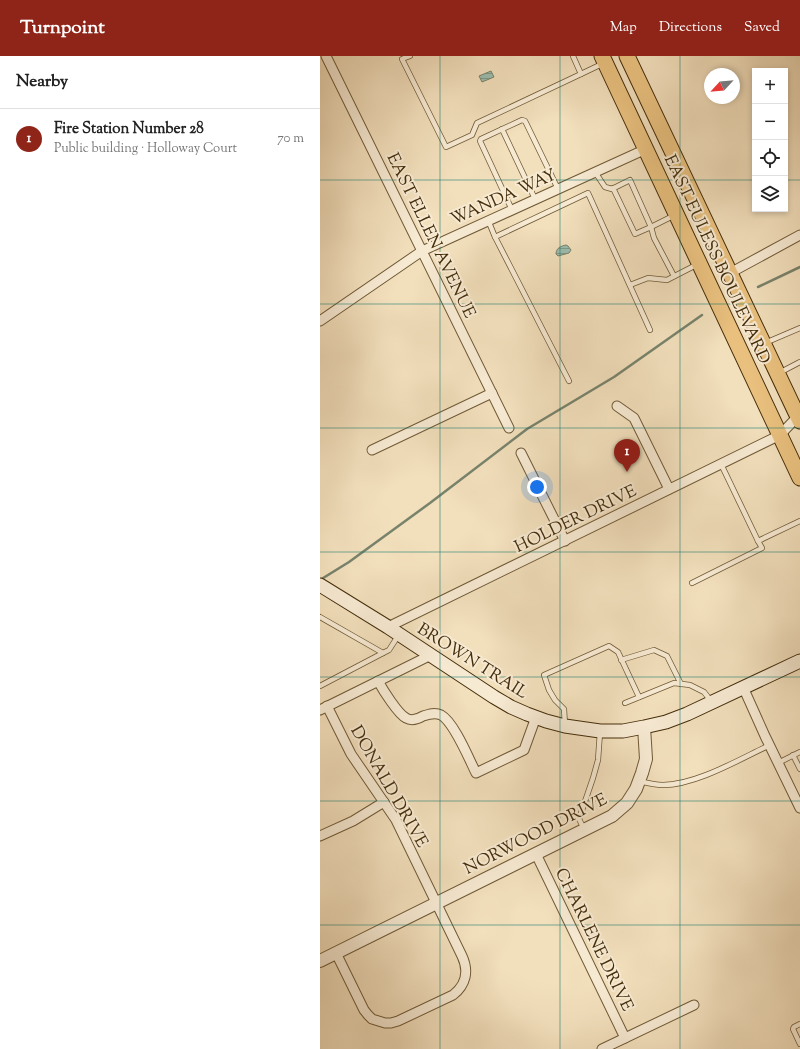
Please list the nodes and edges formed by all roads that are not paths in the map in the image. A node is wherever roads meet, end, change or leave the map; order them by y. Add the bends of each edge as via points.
1 (326, 56) edge
2 (410, 56) edge
3 (573, 56) edge
4 (628, 56) edge
5 (604, 59) edge
6 (581, 74) junction
7 (502, 129) junction
8 (646, 149) junction
9 (595, 172) junction
10 (613, 188) junction
11 (558, 189) junction
12 (535, 199) junction
13 (512, 210) junction
14 (676, 215) junction
15 (488, 220) junction
16 (651, 227) junction
17 (800, 235) edge
18 (496, 236) junction
19 (422, 251) junction
20 (699, 263) junction
21 (730, 273) junction
22 (674, 276) junction
23 (630, 285) junction
24 (320, 321) edge
25 (800, 328) edge
26 (650, 330) dead end
27 (763, 344) junction
28 (800, 362) edge
29 (778, 374) junction
30 (569, 381) dead end
31 (492, 393) junction
32 (617, 406) dead end
33 (799, 418) edge
34 (509, 428) dead end
35 (780, 435) junction
36 (372, 450) dead end
37 (521, 453) dead end
38 (721, 464) junction
39 (800, 478) edge
40 (669, 489) junction
41 (800, 521) edge
42 (565, 541) junction
43 (758, 541) junction
44 (692, 583) dead end
45 (321, 586) edge
46 (320, 617) edge
47 (393, 631) junction
48 (383, 653) junction
49 (431, 655) junction
50 (621, 660) junction
51 (800, 661) edge
52 (378, 681) junction
53 (682, 684) junction
54 (320, 686) edge
55 (743, 687) junction
56 (639, 697) junction
57 (625, 702) dead end
58 (712, 702) junction
59 (323, 708) edge
60 (536, 717) junction
61 (565, 726) junction
62 (644, 727) junction
63 (600, 731) junction
64 (770, 745) junction
65 (800, 752) edge
66 (793, 755) junction
67 (778, 763) junction
68 (800, 769) edge
69 (639, 781) junction
70 (384, 802) junction
71 (800, 808) edge
72 (584, 830) junction
73 (320, 836) edge
74 (536, 854) junction
75 (436, 903) junction
76 (336, 953) junction
77 (320, 961) edge
78 (694, 1005) dead end
79 (800, 1024) edge
80 (625, 1038) junction
81 (800, 1044) edge
82 (602, 1049) edge

1 - 19 street, EAST ELLEN AVENUE
2 - 6 lane via 402,59 446,147 472,135 476,123
3 - 6 lane
4 - 21 main road, EAST EULESS BOULEVARD
5 - 6 lane
5 - 8 main road, EAST EULESS BOULEVARD
7 - 11 lane via 525,121
7 - 12 lane
7 - 13 lane via 480,141
8 - 9 street, WANDA WAY
8 - 14 main road, EAST EULESS BOULEVARD
9 - 10 lane via 605,187
9 - 11 street, WANDA WAY
10 - 16 lane via 635,234
10 - 16 lane via 630,180
11 - 12 street, WANDA WAY
12 - 13 street, WANDA WAY
13 - 15 street, WANDA WAY
14 - 16 lane
14 - 20 main road, EAST EULESS BOULEVARD
15 - 18 lane
15 - 19 street, WANDA WAY
16 - 22 lane
17 - 21 street
18 - 23 lane via 588,193
18 - 30 lane
19 - 24 street, WANDA WAY
19 - 31 street, EAST ELLEN AVENUE
20 - 22 lane
20 - 35 main road, EAST EULESS BOULEVARD
21 - 27 main road, EAST EULESS BOULEVARD
22 - 23 lane via 667,280 648,278
23 - 26 lane
25 - 27 lane
27 - 29 main road, EAST EULESS BOULEVARD
28 - 29 lane
29 - 33 main road, EAST EULESS BOULEVARD
31 - 34 street, EAST ELLEN AVENUE
31 - 36 street
32 - 40 street via 634,418
33 - 35 street, HOLDER DRIVE
35 - 38 street, HOLDER DRIVE
35 - 39 main road, EAST EULESS BOULEVARD
37 - 42 street
38 - 40 street, HOLDER DRIVE
38 - 43 lane
40 - 42 street, HOLDER DRIVE
41 - 43 lane
42 - 47 street, HOLDER DRIVE via 404,620
43 - 44 lane via 762,548
45 - 47 main road, BROWN TRAIL
46 - 48 lane
47 - 48 lane via 389,650
47 - 49 main road, BROWN TRAIL
48 - 54 lane
49 - 52 street
49 - 60 main road, BROWN TRAIL via 494,697
50 - 53 lane via 654,650 667,656
50 - 56 lane
50 - 61 lane via 618,652 609,646 544,675 549,690 564,709
51 - 55 main road
52 - 59 street
52 - 60 street via 400,714 406,718 414,720 439,714 446,719 476,773 524,750
53 - 56 lane via 674,683
53 - 58 lane via 704,692
55 - 58 main road
55 - 64 street
56 - 57 lane
58 - 62 main road via 666,722
59 - 70 street, DONALD DRIVE
60 - 61 main road, BROWN TRAIL
61 - 63 main road, BROWN TRAIL
62 - 63 main road, BROWN TRAIL via 623,731
62 - 69 street, NORWOOD DRIVE via 646,758
63 - 72 lane via 594,778 579,818
64 - 67 street
64 - 69 lane via 690,781 662,785
65 - 66 lane
66 - 67 lane
66 - 68 lane
67 - 71 street
69 - 72 street, NORWOOD DRIVE via 627,803 612,816
70 - 73 street via 353,821
70 - 75 street, DONALD DRIVE via 396,820
72 - 74 street, NORWOOD DRIVE
74 - 75 street, NORWOOD DRIVE
74 - 80 street, CHARLENE DRIVE
75 - 76 street, NORWOOD DRIVE
75 - 76 street, DONALD DRIVE via 465,963 462,985 453,995 398,1021 385,1023 372,1019 364,1010
76 - 77 street, NORWOOD DRIVE
78 - 80 street
79 - 81 lane via 793,1029
80 - 82 street

